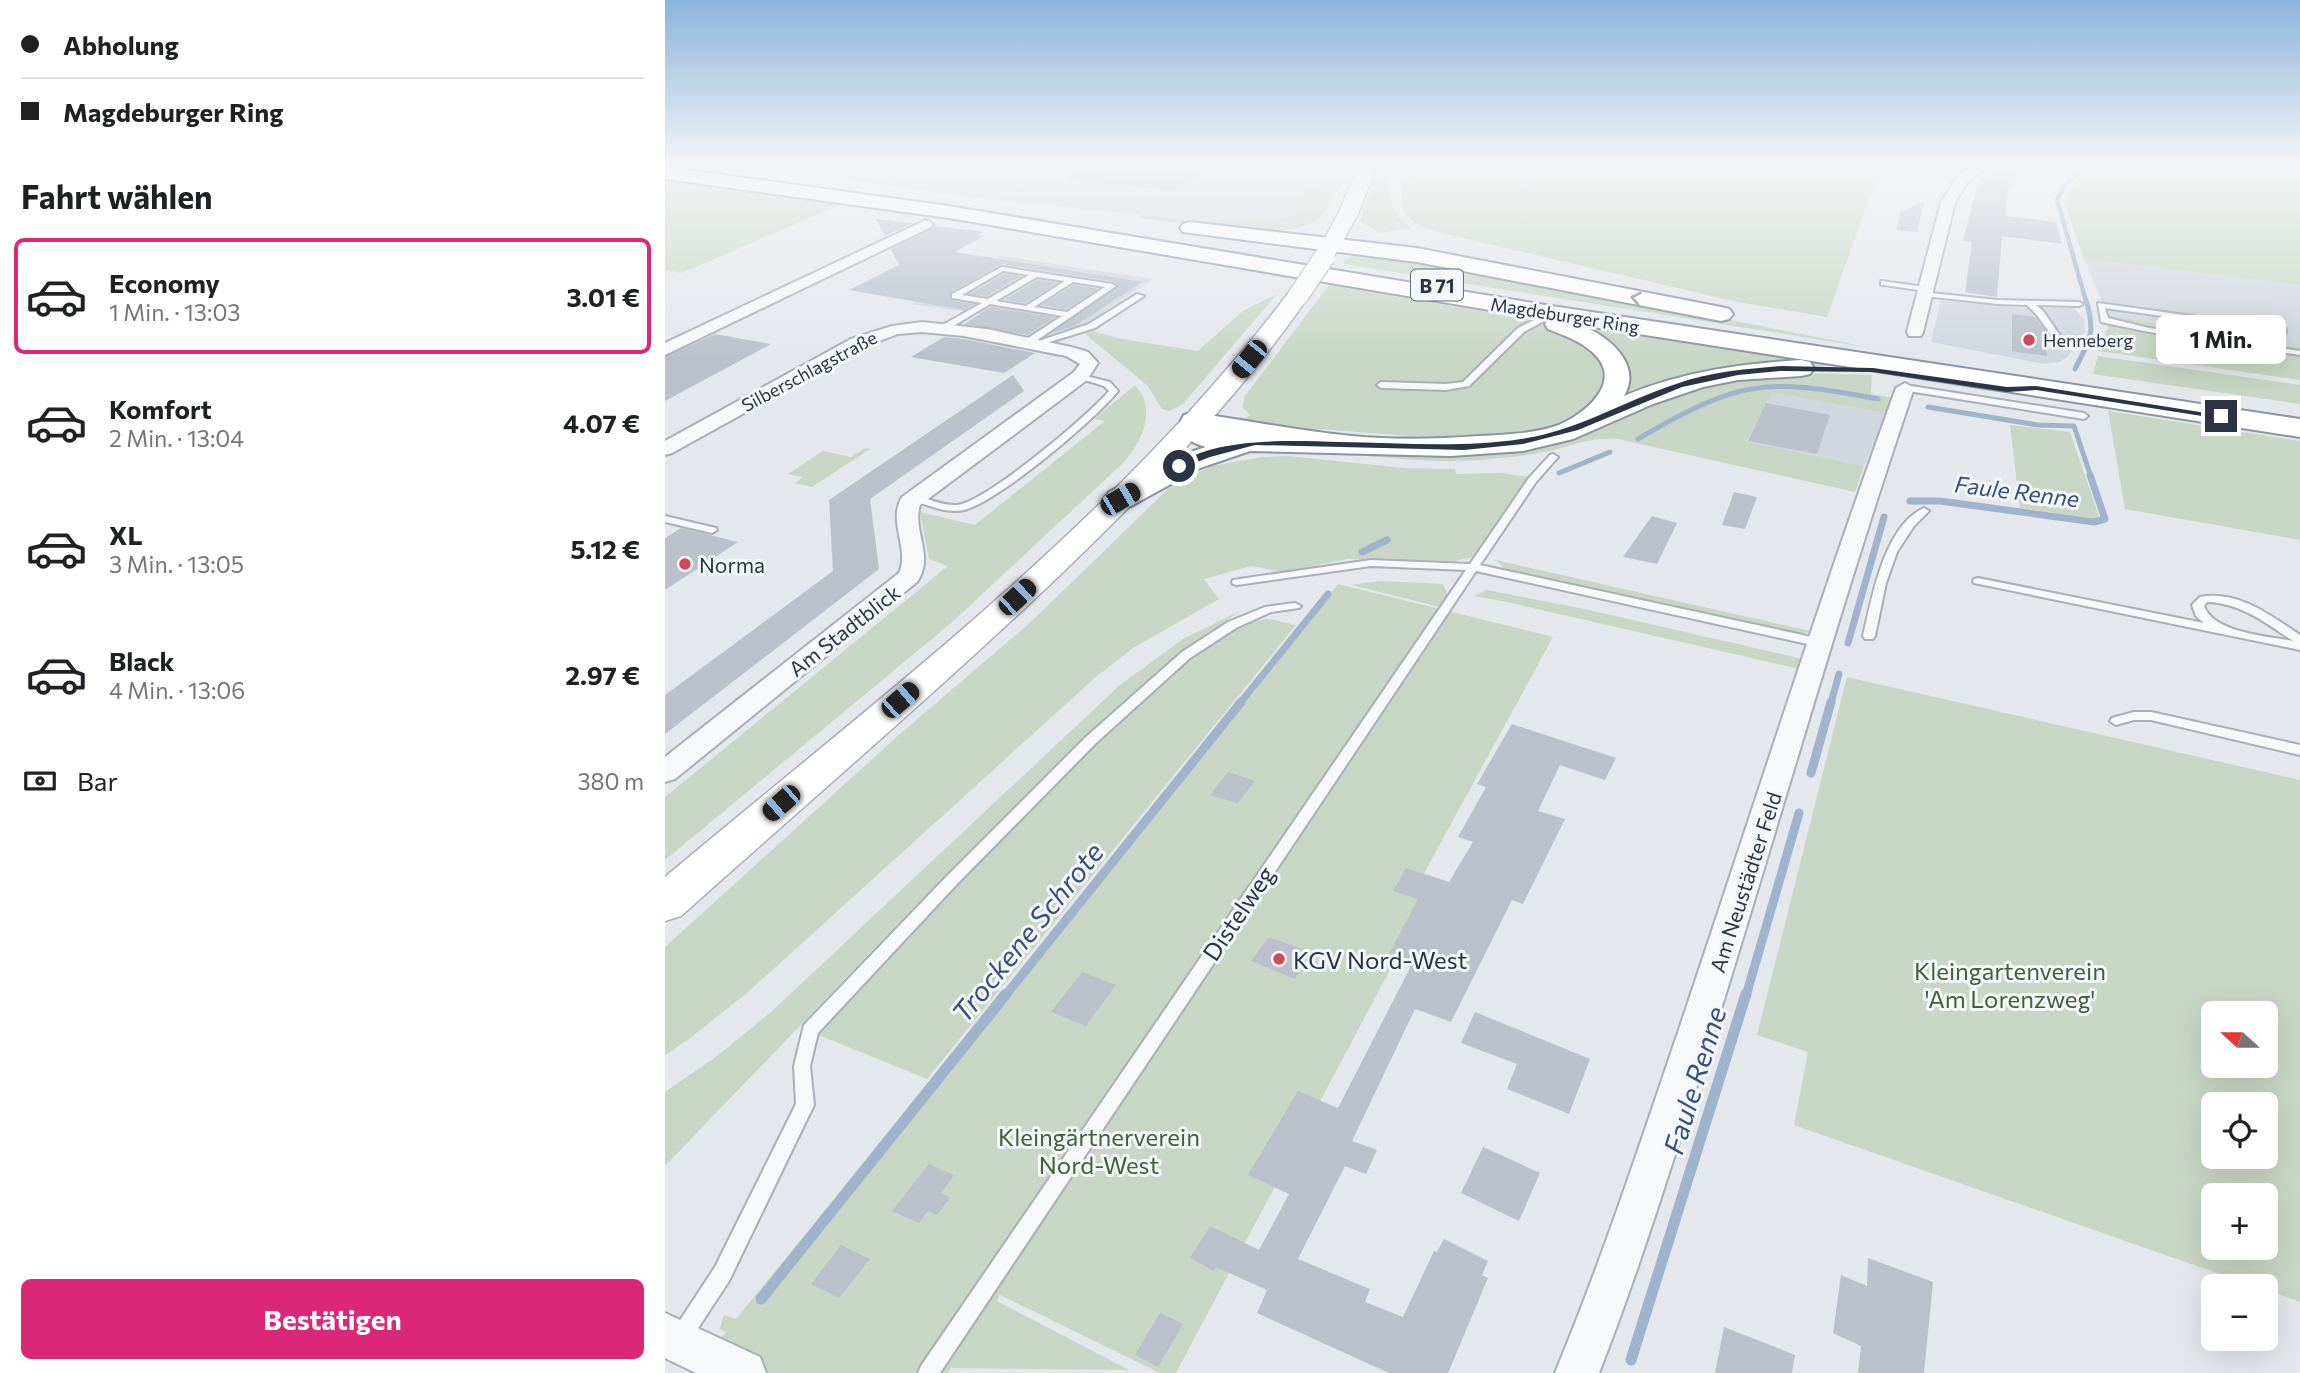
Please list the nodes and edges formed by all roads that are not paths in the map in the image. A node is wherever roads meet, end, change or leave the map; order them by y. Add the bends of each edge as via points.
1 (915, 229) edge
2 (1049, 229) edge
3 (1102, 229) edge
4 (1196, 229) edge
5 (1316, 229) edge
6 (1339, 229) edge
7 (1941, 229) edge
8 (1274, 237) junction
9 (1328, 249) junction
10 (1036, 274) junction
11 (1071, 280) junction
12 (1884, 283) dead end
13 (1406, 290) junction
14 (1925, 292) junction
15 (1140, 296) dead end
16 (989, 302) junction
17 (2029, 303) junction
18 (2079, 304) dead end
19 (1027, 308) junction
20 (1069, 315) junction
21 (1543, 319) junction
22 (942, 329) junction
23 (2283, 331) dead end
24 (1915, 332) dead end
25 (2057, 338) dead end
26 (1029, 344) junction
27 (665, 350) edge
28 (2300, 353) edge
29 (1083, 367) junction
30 (2041, 383) junction
31 (1381, 385) dead end
32 (1905, 388) joint
33 (2084, 416) dead end
34 (2300, 416) edge
35 (1194, 421) junction
36 (1586, 424) junction
37 (2300, 428) edge
38 (1255, 443) junction
39 (1343, 443) junction
40 (665, 449) edge
41 (1553, 457) dead end
42 (915, 498) junction
43 (1120, 499) junction
44 (1924, 511) dead end
45 (665, 519) edge
46 (712, 530) dead end
47 (1473, 567) junction
48 (1978, 581) dead end
49 (1237, 582) dead end
50 (1295, 606) dead end
51 (2225, 632) junction
52 (1870, 636) dead end
53 (2300, 640) edge
54 (1821, 643) junction
55 (2300, 646) edge
56 (2116, 721) dead end
57 (2300, 750) edge
58 (665, 772) edge
59 (665, 903) edge
60 (672, 1338) edge
61 (744, 1373) edge
62 (927, 1373) edge
63 (1577, 1373) edge

1 - 27 street
2 - 13 highway, Magdeburger Ring / B 71
3 - 30 highway, Magdeburger Ring / B 71
4 - 8 highway
5 - 8 highway
6 - 9 street
7 - 14 street
8 - 9 highway
30 -> 9 highway via 2021,369 1467,264
9 - 35 street, bridge via 1298,296
10 - 11 lane
10 - 16 lane
10 - 16 lane via 1002,269 955,296
11 - 19 lane
11 - 20 lane via 1112,286
12 - 14 lane
13 - 21 highway via 1424,298
13 - 30 highway, Magdeburger Ring / B 71
14 - 17 lane
14 - 24 street
15 - 26 lane via 1092,326
16 - 19 lane
16 - 22 lane
17 - 18 lane
17 - 25 lane
19 - 20 lane
20 - 26 lane
21 - 31 lane via 1521,330 1466,384
21 - 36 highway via 1590,338 1617,366 1615,391
22 - 26 street, Silberschlagstraße
22 - 40 street, Silberschlagstraße via 880,333
23 - 28 lane via 2101,305 2104,320 2133,327
26 - 29 street, Silberschlagstraße via 1071,352
29 - 42 street
29 - 42 lane via 1114,391 1083,421 978,501 959,508
30 - 34 highway, Magdeburger Ring / B 71
30 - 36 highway via 2007,390 1860,369 1772,369 1680,385
30 - 37 highway, Magdeburger Ring / B 71
32 - 33 lane
32 - 54 street, Am Neustädter Feld
35 - 38 highway via 1193,430 1205,438
35 - 39 highway
35 - 43 street
36 - 39 highway via 1545,438 1492,446
38 - 39 highway
38 - 43 highway via 1189,462
41 - 47 lane, Distelweg
42 - 58 street, Am Stadtblick via 907,509 912,575
43 - 59 street via 960,649
44 - 52 lane via 1909,523 1889,552
45 - 46 lane
47 - 49 lane via 1371,563
47 - 54 lane
47 - 62 lane, Distelweg
48 - 51 lane
50 - 60 lane via 1269,609 1232,625 1186,655 1091,740 810,1030 801,1066 805,1105 722,1273
51 - 53 lane via 2202,616 2198,605 2204,599 2236,601
51 - 55 lane
54 - 63 street, Am Neustädter Feld via 1616,1276
56 - 57 lane via 2151,716
60 - 61 street

